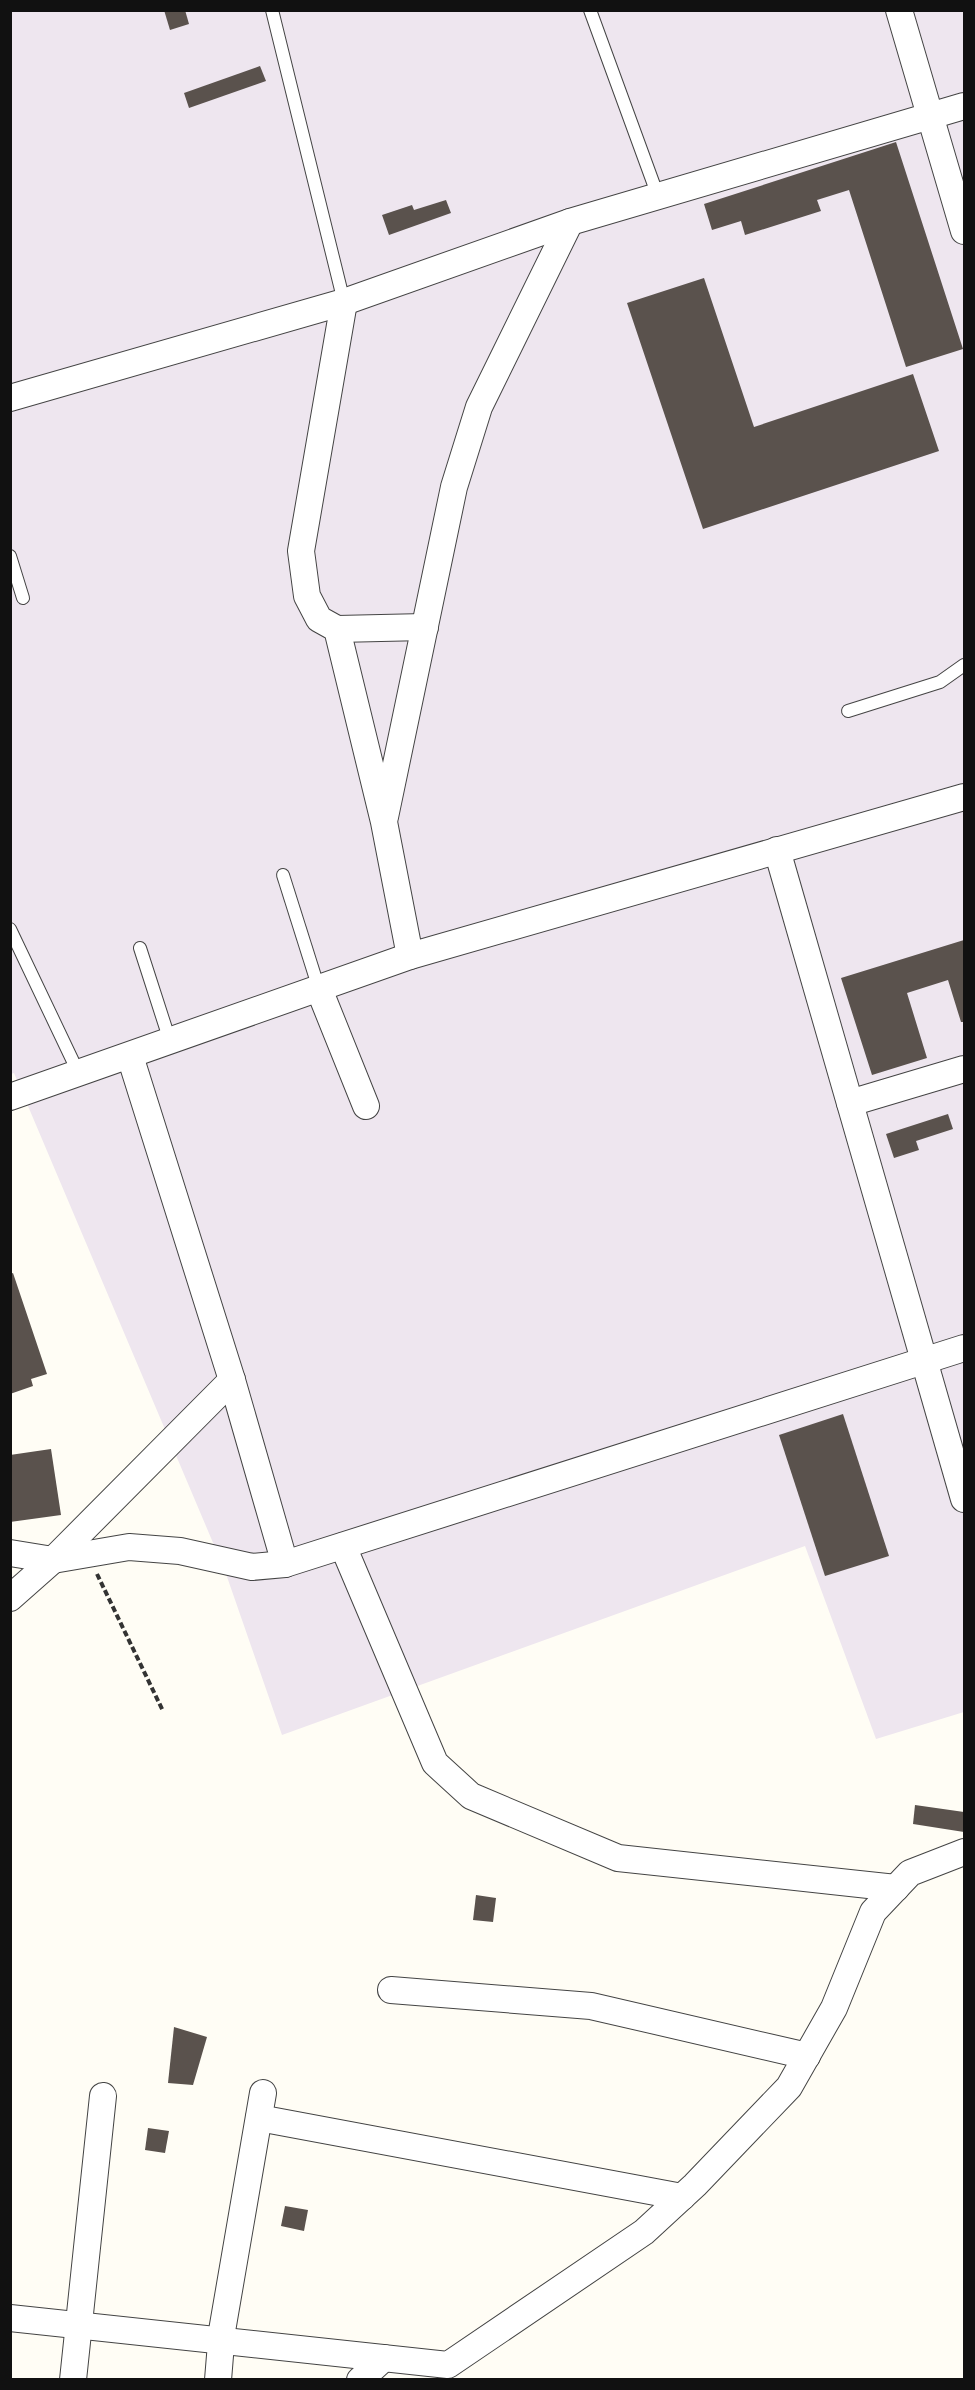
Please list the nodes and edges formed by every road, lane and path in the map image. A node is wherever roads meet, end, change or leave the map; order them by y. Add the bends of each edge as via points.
1 (272, 10) edge
2 (590, 10) edge
3 (899, 10) edge
4 (964, 106) edge
5 (931, 117) junction
6 (658, 196) junction
7 (570, 222) junction
8 (964, 231) edge
9 (344, 302) junction
10 (10, 398) edge
11 (10, 556) edge
12 (23, 598) dead end
13 (425, 627) junction
14 (337, 629) junction
15 (964, 665) edge
16 (848, 711) dead end
17 (964, 797) edge
18 (384, 822) junction
19 (777, 850) junction
20 (283, 875) dead end
21 (10, 929) edge
22 (140, 948) dead end
23 (410, 956) junction
24 (319, 989) junction
25 (170, 1041) junction
26 (130, 1056) junction
27 (964, 1069) edge
28 (79, 1074) junction
29 (10, 1097) edge
30 (850, 1103) junction
31 (366, 1106) dead end
32 (964, 1348) edge
33 (924, 1360) junction
34 (232, 1380) junction
35 (964, 1499) edge
36 (343, 1546) junction
37 (10, 1553) edge
38 (53, 1560) junction
39 (285, 1564) junction
40 (96, 1572) dead end
41 (10, 1598) edge
42 (163, 1711) dead end
43 (957, 1859) edge
44 (896, 1888) junction
45 (391, 1989) dead end
46 (807, 2056) junction
47 (263, 2093) dead end
48 (103, 2096) dead end
49 (259, 2118) junction
50 (682, 2197) junction
51 (10, 2318) edge
52 (79, 2326) junction
53 (220, 2341) junction
54 (384, 2358) junction
55 (73, 2379) edge
56 (218, 2379) edge
57 (360, 2379) edge

1 - 9 lane
2 - 6 lane
3 - 5 street
4 - 5 street
5 - 6 street
5 - 8 street
6 - 7 street
7 - 9 street
7 - 13 street via 479,407 454,487
9 - 10 street
9 - 14 street via 300,551 306,596 319,619
11 - 12 lane
13 - 14 street
13 - 18 street
14 - 18 street
15 - 16 lane via 940,682
17 - 19 street
18 - 23 street
19 - 23 street
19 - 30 street
20 - 24 lane
21 - 28 lane
22 - 25 lane
23 - 24 street
24 - 25 street
24 - 31 street
25 - 26 street
26 - 28 street
26 - 34 street
27 - 30 street
28 - 29 street
30 - 33 street
32 - 33 street
33 - 35 street
33 - 36 street
34 - 38 street
34 - 39 street
36 - 39 street
36 - 44 street via 435,1763 471,1796 618,1858
37 - 38 street
38 - 39 street via 129,1547 180,1551 252,1567
38 - 41 street
40 - 42 path
43 - 44 street via 910,1873
44 - 46 street via 873,1912 834,2008
45 - 46 street via 591,2006
46 - 50 street via 789,2087
47 - 49 street
48 - 52 street
49 - 50 street
49 - 53 street
50 - 54 street via 644,2232 448,2365
51 - 52 street
52 - 53 street
52 - 55 street
53 - 54 street
53 - 56 street
54 - 57 street

